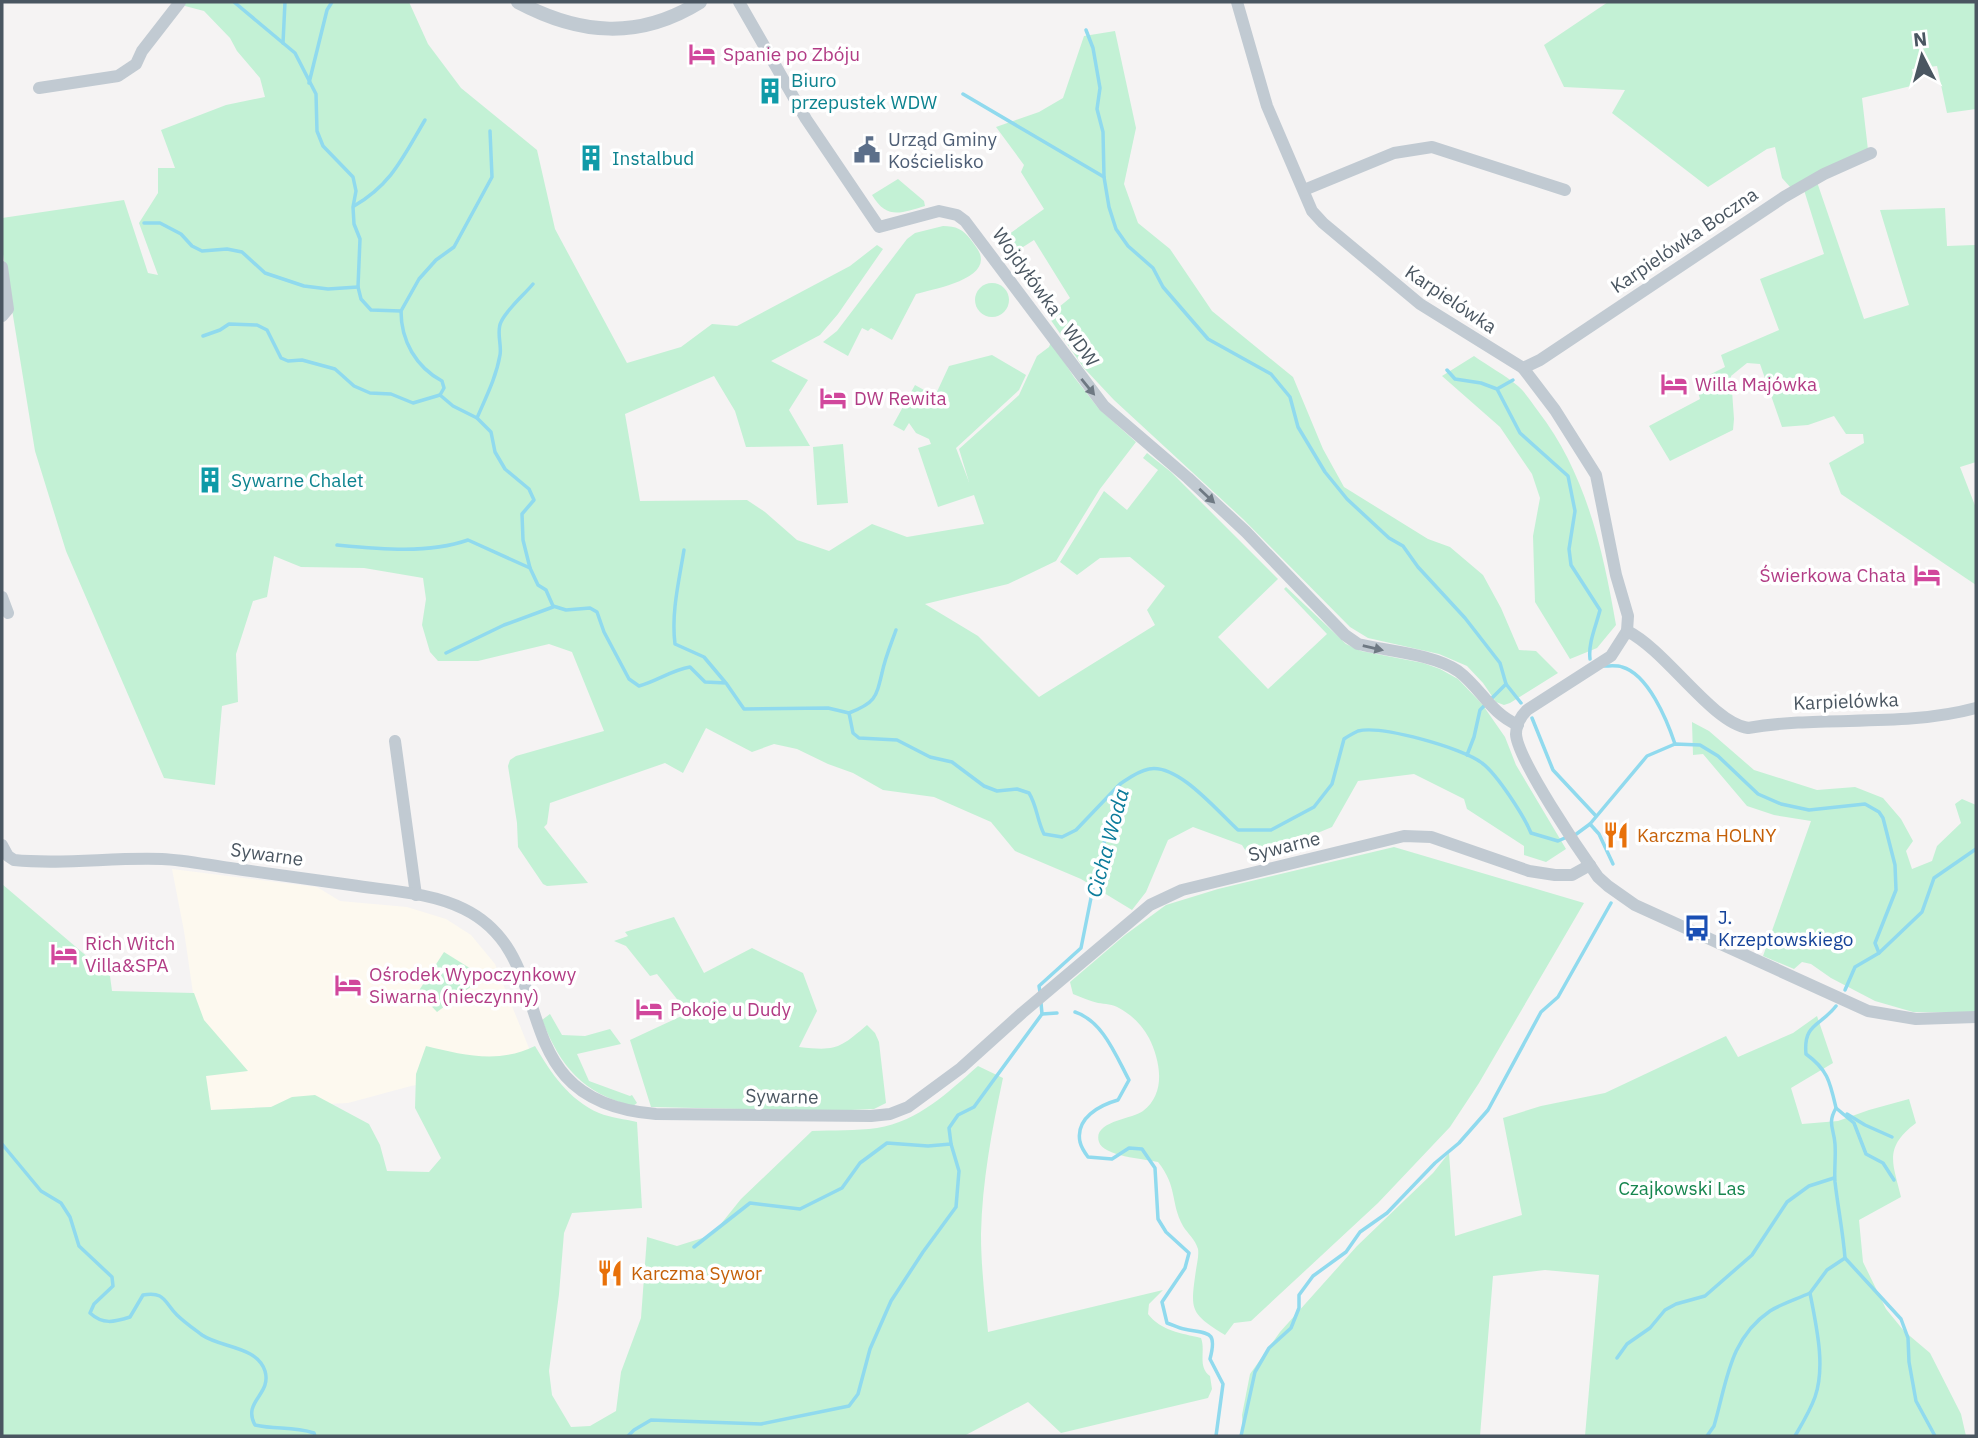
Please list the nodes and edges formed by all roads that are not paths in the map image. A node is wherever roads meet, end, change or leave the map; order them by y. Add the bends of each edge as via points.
1 (180, 2) edge
2 (518, 2) edge
3 (700, 2) edge
4 (739, 2) edge
5 (1237, 2) edge
6 (38, 88) dead end
7 (1871, 153) dead end
8 (1304, 190) junction
9 (1565, 190) dead end
10 (2, 267) edge
11 (2, 316) edge
12 (1523, 368) junction
13 (2, 597) edge
14 (8, 612) dead end
15 (1627, 631) junction
16 (1976, 708) edge
17 (1518, 725) junction
18 (396, 741) dead end
19 (2, 845) edge
20 (1590, 865) junction
21 (415, 895) junction
22 (1976, 1017) edge

1 - 6 street via 136,64 118,76
2 - 3 street via 569,23 618,29 660,22
4 -> 17 street, Wojdyłówka - WDW via 806,120 879,227 939,211 962,218 1104,405 1246,532 1345,635 1358,644 1450,667 1503,719
5 - 8 street, Karpielówka via 1267,106
7 - 12 street, Karpielówka Boczna via 1784,197
8 - 9 street via 1394,153 1432,147
8 - 12 street, Karpielówka via 1312,211 1378,271 1451,325
10 - 11 street via 8,309
12 - 15 street, Karpielówka via 1596,475 1628,616
13 - 14 street
15 - 16 street, Karpielówka via 1656,651 1722,715 1748,728 1929,717
15 - 17 street via 1611,656 1538,701 1521,715
17 - 20 street via 1523,755
18 - 21 street
19 - 21 street, Sywarne via 14,860 165,859
20 - 21 street, Sywarne via 1572,874 1529,871 1432,837 1404,836 1182,890 1150,905 961,1068 908,1107 871,1116 628,1111 588,1095 570,1081 544,1044 513,957 492,930 464,909
20 - 22 street via 1608,886 1635,905 1868,1010 1916,1019

